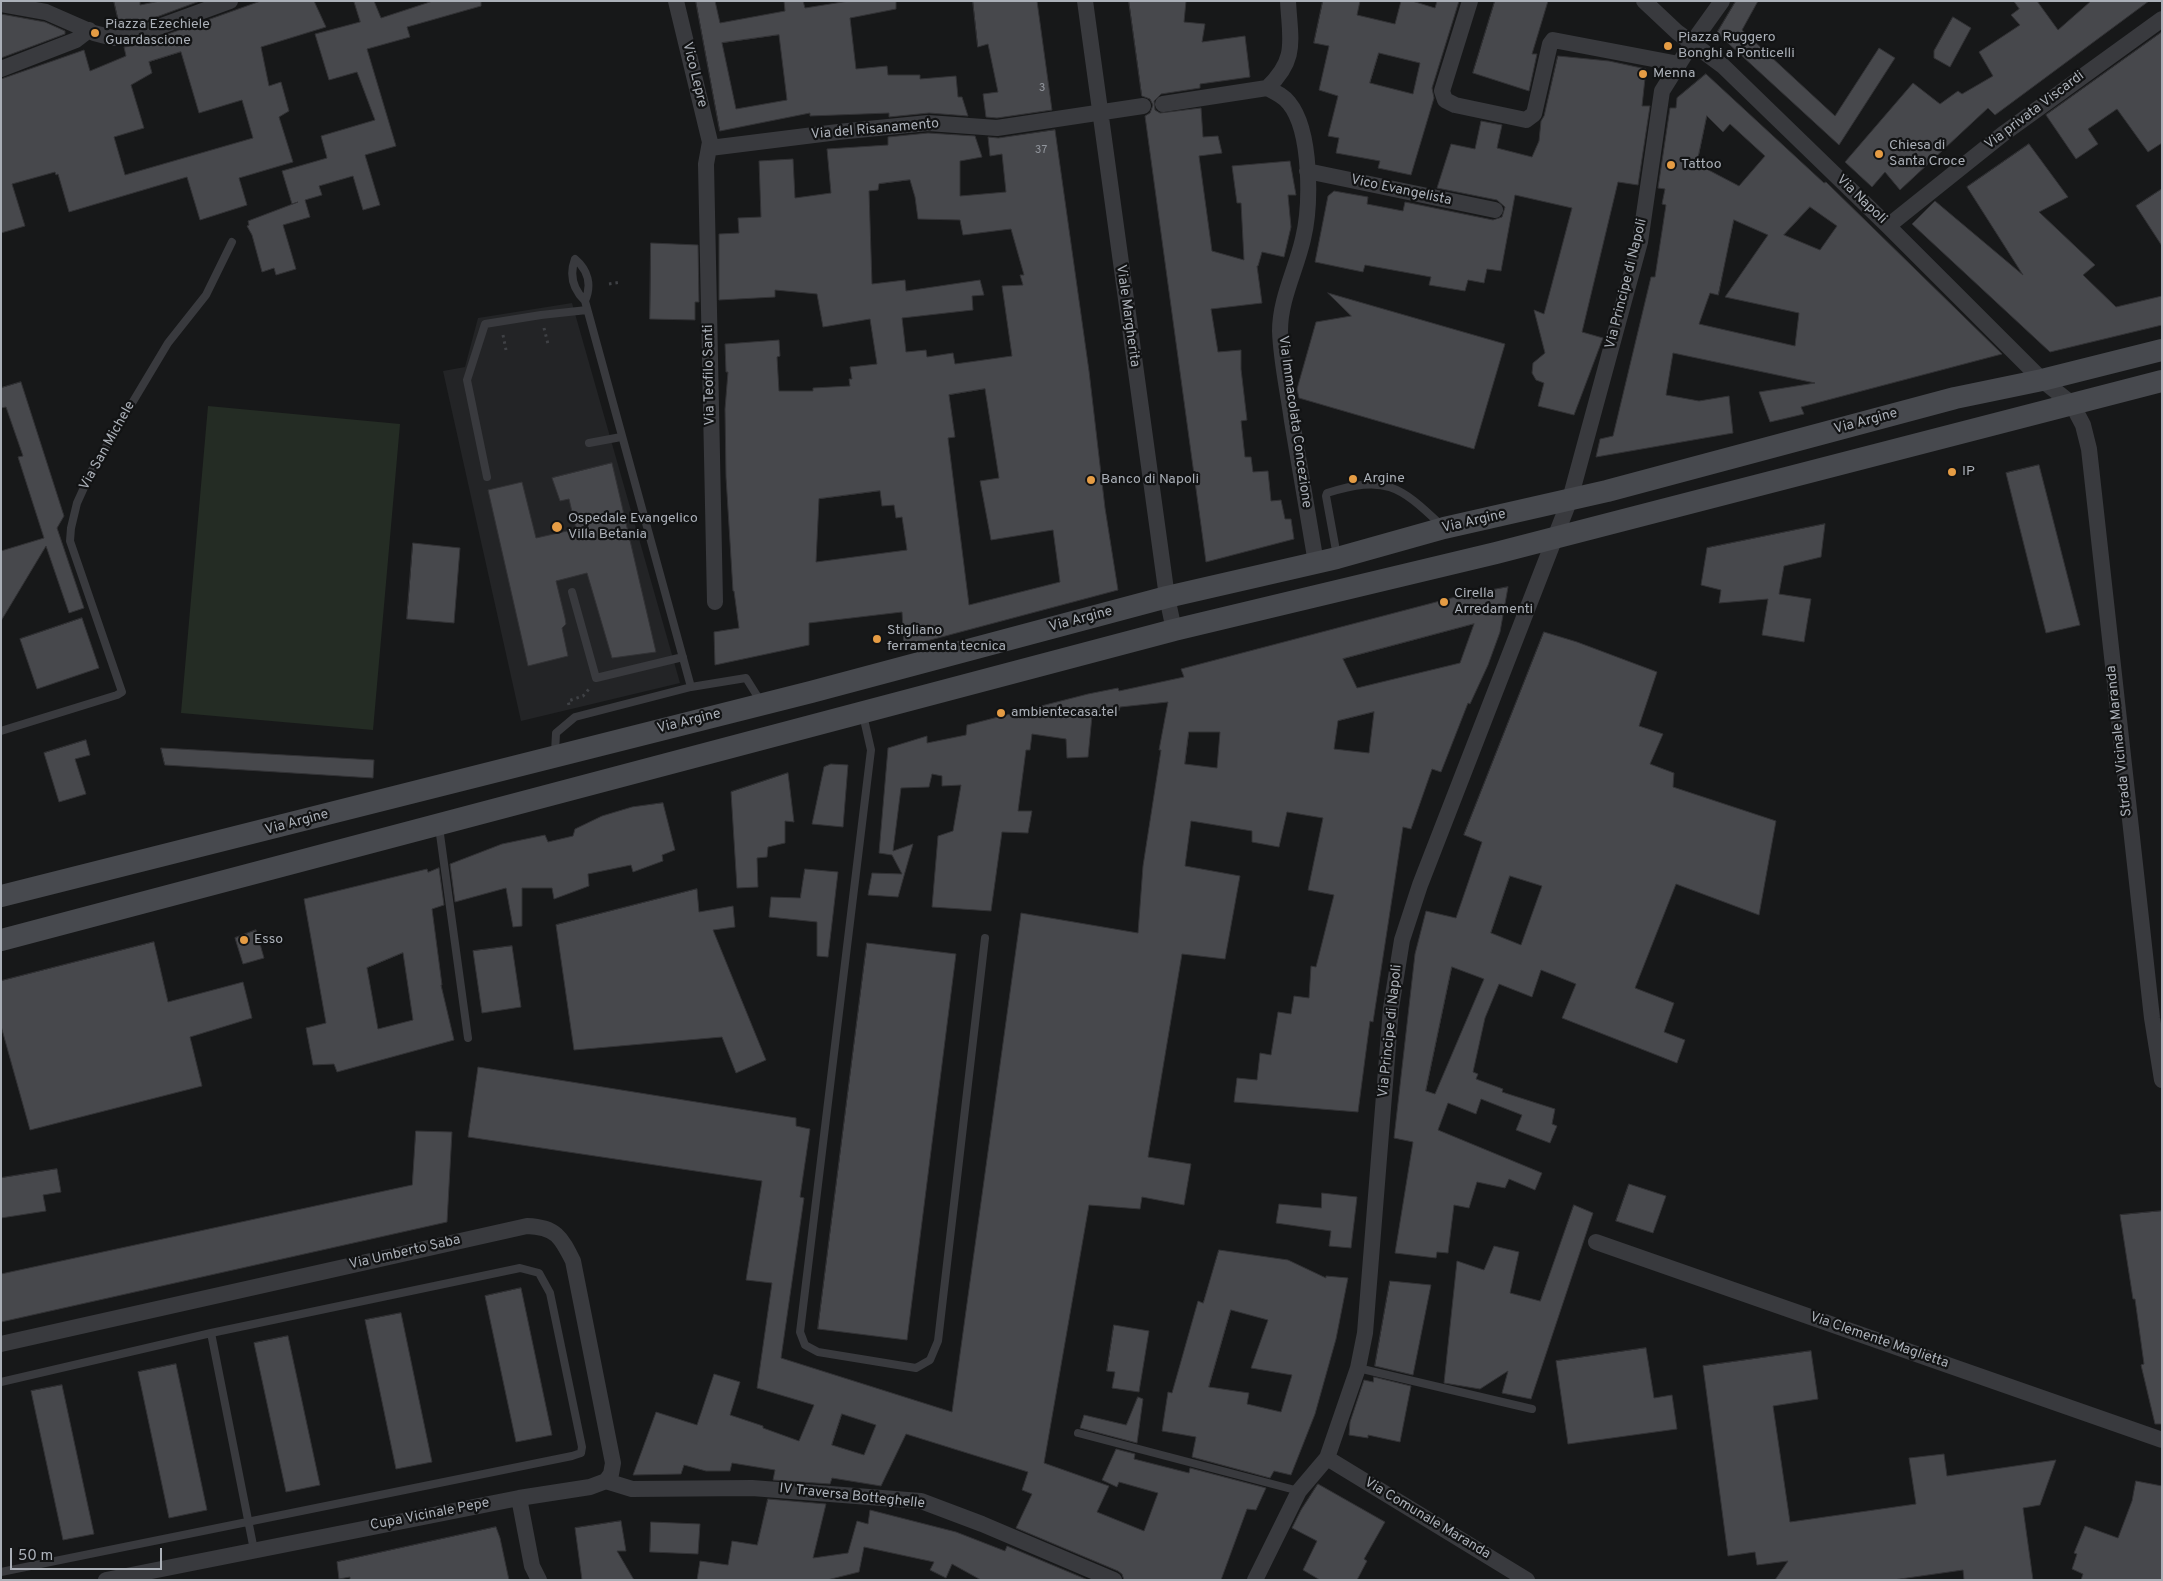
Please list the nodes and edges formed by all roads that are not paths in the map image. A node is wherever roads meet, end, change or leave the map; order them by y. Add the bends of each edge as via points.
1 (230, 1) edge
2 (676, 1) edge
3 (1085, 1) edge
4 (1288, 1) edge
5 (1470, 1) edge
6 (1644, 1) edge
7 (1722, 1) edge
8 (1, 4) edge
9 (53, 10) edge
10 (2162, 19) edge
11 (89, 30) junction
12 (1692, 43) junction
13 (1679, 64) junction
14 (1, 69) edge
15 (1267, 88) junction
16 (1163, 104) dead end
17 (1143, 106) dead end
18 (1099, 114) junction
19 (710, 148) junction
20 (1308, 171) junction
21 (1495, 210) dead end
22 (1888, 226) junction
23 (232, 242) dead end
24 (585, 301) junction
25 (587, 310) junction
26 (2162, 350) edge
27 (2042, 380) junction
28 (2162, 381) edge
29 (2072, 404) junction
30 (621, 437) junction
31 (589, 443) dead end
32 (487, 477) dead end
33 (1570, 500) junction
34 (1444, 528) junction
35 (1556, 536) junction
36 (1326, 560) junction
37 (572, 592) dead end
38 (1167, 597) junction
39 (715, 602) dead end
40 (1174, 630) junction
41 (682, 657) junction
42 (691, 687) junction
43 (762, 704) junction
44 (863, 714) junction
45 (1, 731) edge
46 (554, 756) junction
47 (438, 824) junction
48 (1, 896) edge
49 (985, 938) dead end
50 (1, 940) edge
51 (468, 1038) dead end
52 (2162, 1080) edge
53 (1596, 1242) dead end
54 (211, 1333) junction
55 (1, 1344) edge
56 (1358, 1368) junction
57 (1, 1382) edge
58 (1532, 1409) dead end
59 (1078, 1433) dead end
60 (2162, 1440) edge
61 (1327, 1458) junction
62 (606, 1481) junction
63 (1299, 1491) junction
64 (519, 1498) junction
65 (248, 1522) junction
66 (254, 1550) junction
67 (1, 1572) edge
68 (106, 1580) edge
69 (539, 1580) edge
70 (1114, 1580) edge
71 (1255, 1580) edge
72 (1527, 1580) edge

1 - 11 street via 134,36 113,38
2 - 19 street, Vico Lepre
3 - 18 street, Viale Margherita
4 - 15 street via 1291,51 1280,77
5 - 13 street via 1442,91 1445,100 1455,104 1526,120 1534,114 1553,40
6 - 12 street, Via Napoli
7 - 12 street, Via Principe di Napoli
8 - 9 street
9 - 11 street
10 - 22 street, Via privata Viscardi via 2003,134
11 - 14 street via 76,40
12 - 13 street, Via Principe di Napoli
12 - 22 street, Via Napoli via 1723,66
13 - 33 street, Via Principe di Napoli via 1662,91 1640,242
15 - 16 street
15 - 20 street, Via Immacolata Concezione via 1289,103 1300,123
17 - 18 street
18 - 19 street, Via del Risanamento via 997,128 928,123
18 - 38 street, Viale Margherita
19 - 39 street, Via Teofilo Santi via 706,164
20 - 21 street, Vico Evangelista
20 - 36 street, Via Immacolata Concezione via 1303,239 1286,294 1280,330 1284,368
22 - 27 street, Via Napoli
23 - 45 lane, Via San Michele via 206,294 168,342 92,470 77,503 70,541 122,692
24 - 24 lane via 589,291 585,270 575,259 571,270 576,292
24 - 25 lane
25 - 30 lane
25 - 32 lane via 485,324 467,380
26 - 27 street, Via Argine
27 - 29 street, Via Napoli
27 - 33 street, Via Argine via 1955,398
28 - 29 street
29 - 35 street
29 - 52 street, Strada Vicinale Maranda via 2089,449 2152,1018
30 - 31 lane
30 - 41 lane
33 - 34 street, Via Argine
33 - 35 street, Via Principe di Napoli
34 - 36 street, Via Argine
34 - 36 lane via 1408,494 1390,486 1355,484 1327,493
35 - 40 street
35 - 56 street, Via Principe di Napoli via 1420,885 1402,940 1391,1008 1365,1333
36 - 38 street, Via Argine
37 - 41 lane via 596,678
38 - 40 street, Viale Margherita
38 - 43 street, Via Argine
40 - 44 street
41 - 42 lane
42 - 43 lane via 746,678
42 - 46 lane via 575,717 556,733
43 - 46 street, Via Argine
44 - 47 street
44 - 49 lane via 872,750 800,1332 805,1345 818,1352 916,1368 930,1360 938,1341
46 - 48 street, Via Argine
47 - 50 street
47 - 51 lane
53 - 60 street, Via Clemente Maglietta
54 - 57 lane
54 - 65 lane
54 - 65 lane via 520,1268 536,1271 550,1293 582,1448 581,1453 572,1456
55 - 62 street, Via Umberto Saba via 517,1228 539,1226 558,1235 572,1261 613,1463
56 - 58 lane
56 - 61 street, Via Principe di Napoli
59 - 63 lane
61 - 63 street
61 - 72 street, Via Comunale Maranda
62 - 64 street, Cupa Vicinale Pepe via 590,1487
62 - 70 street, IV Traversa Botteghelle via 632,1489 752,1488 921,1502
63 - 71 street
64 - 66 street, Cupa Vicinale Pepe
64 - 69 street via 532,1566
65 - 66 lane
65 - 67 lane
66 - 68 street, Cupa Vicinale Pepe

